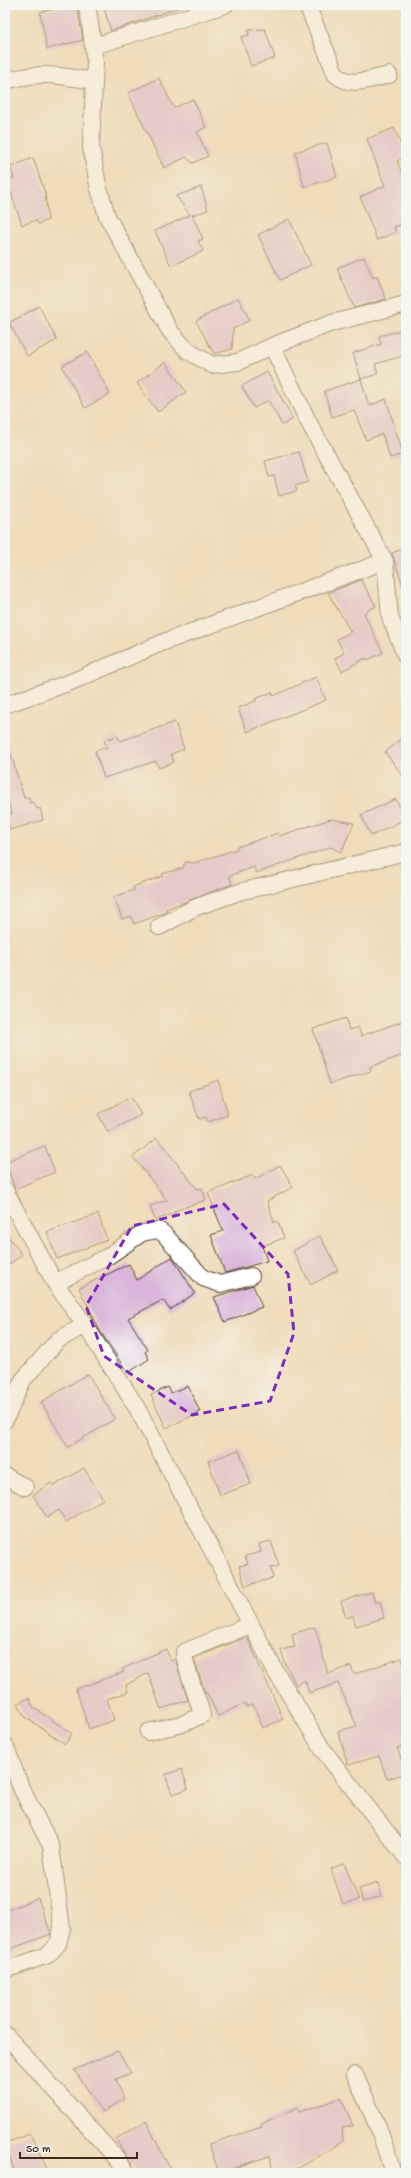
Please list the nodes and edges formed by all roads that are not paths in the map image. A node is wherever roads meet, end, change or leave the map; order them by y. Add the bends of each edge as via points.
1 (86, 5) edge
2 (225, 5) edge
3 (307, 5) edge
4 (94, 46) junction
5 (388, 75) dead end
6 (5, 81) edge
7 (93, 81) junction
8 (405, 306) edge
9 (272, 346) junction
10 (384, 561) junction
11 (406, 657) edge
12 (5, 705) edge
13 (406, 852) edge
14 (159, 927) dead end
15 (5, 1190) edge
16 (251, 1276) dead end
17 (55, 1283) junction
18 (85, 1325) junction
19 (5, 1420) edge
20 (5, 1476) edge
21 (25, 1487) dead end
22 (250, 1625) junction
23 (148, 1732) dead end
24 (5, 1745) edge
25 (406, 1858) edge
26 (5, 1970) edge
27 (5, 2034) edge
28 (356, 2076) dead end
29 (127, 2173) edge
30 (393, 2173) edge

1 - 4 street
2 - 4 street
3 - 5 street via 336,76 345,82 354,83
4 - 7 street
6 - 7 street via 28,74 52,74
7 - 9 street via 91,147 98,185 108,216 170,331 188,351 212,365 238,362
8 - 9 street via 332,323
9 - 10 street via 308,421
10 - 11 street via 390,617
10 - 12 street via 164,642 71,682
13 - 14 street via 238,892 194,908
15 - 17 street
16 - 17 street via 220,1284 203,1278 164,1234 158,1230 150,1230 107,1258
17 - 18 street
18 - 19 street via 58,1340 23,1380
18 - 22 street via 137,1408
20 - 21 street
22 - 23 street via 184,1652 186,1668 198,1695 202,1715 182,1724
22 - 25 street via 324,1750
24 - 26 street via 22,1790 51,1846 62,1928 58,1944 48,1955
27 - 29 street
28 - 30 street via 379,2129

